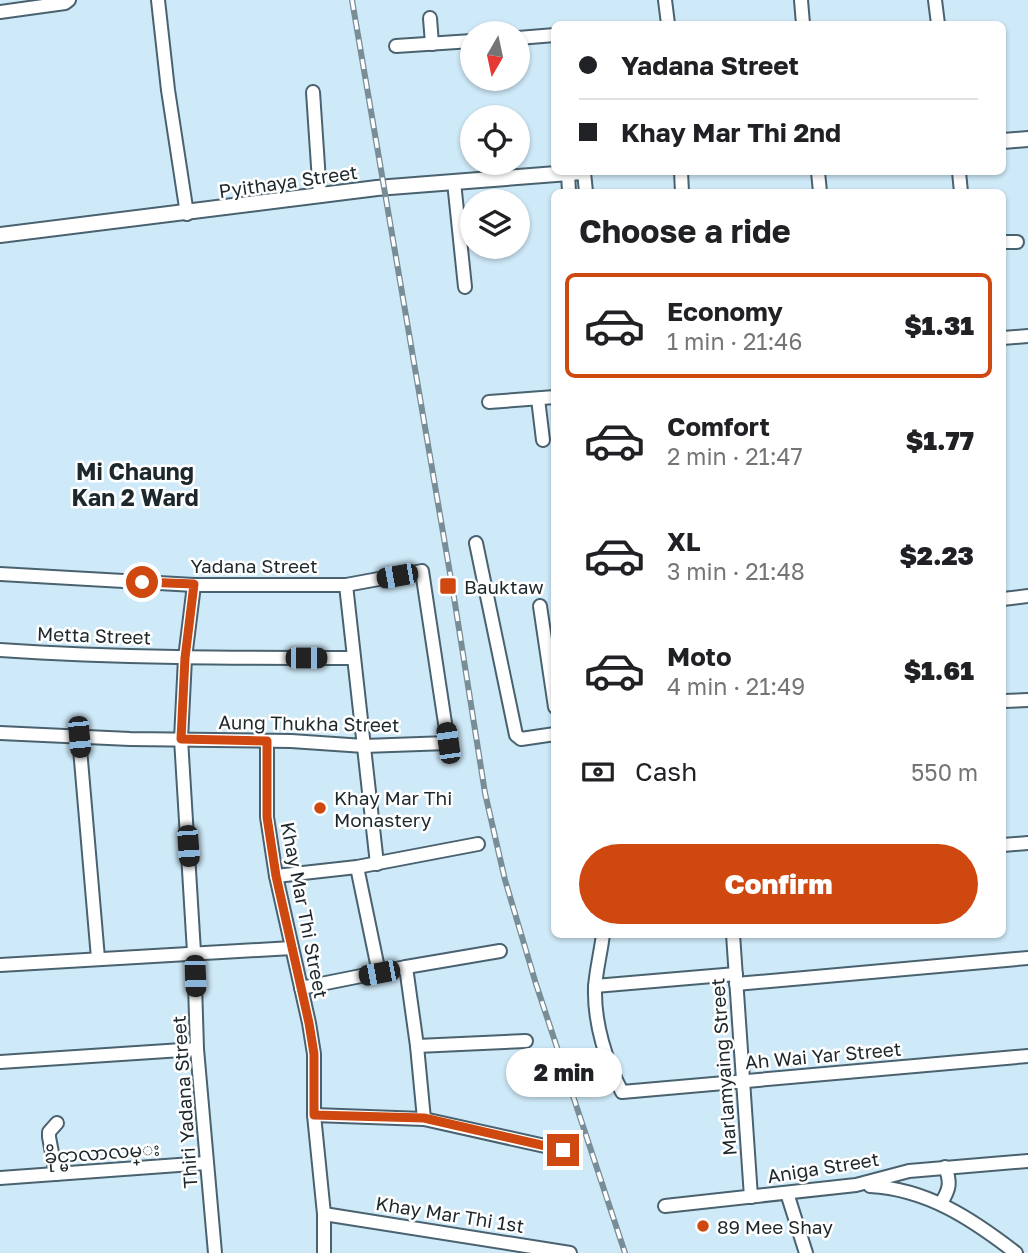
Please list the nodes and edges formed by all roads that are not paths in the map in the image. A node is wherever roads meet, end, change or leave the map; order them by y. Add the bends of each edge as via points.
1 (69, 0) edge
2 (158, 0) edge
3 (665, 0) edge
4 (801, 0) edge
5 (935, 0) edge
6 (0, 12) edge
7 (430, 18) dead end
8 (668, 21) edge
9 (803, 21) edge
10 (938, 21) edge
11 (551, 36) edge
12 (530, 37) edge
13 (460, 42) edge
14 (432, 44) junction
15 (396, 46) dead end
16 (313, 92) dead end
17 (1028, 139) edge
18 (1006, 141) edge
19 (551, 174) edge
20 (454, 182) junction
21 (320, 196) junction
22 (187, 214) junction
23 (0, 235) edge
24 (1006, 242) edge
25 (1017, 242) dead end
26 (465, 287) dead end
27 (1028, 336) edge
28 (1006, 338) edge
29 (551, 397) edge
30 (538, 399) junction
31 (489, 402) dead end
32 (543, 440) dead end
33 (476, 543) dead end
34 (0, 574) edge
35 (194, 584) junction
36 (346, 585) junction
37 (1028, 596) edge
38 (1006, 599) edge
39 (540, 606) dead end
40 (0, 650) edge
41 (185, 658) junction
42 (354, 658) junction
43 (551, 680) edge
44 (1028, 700) edge
45 (1006, 701) edge
46 (0, 733) edge
47 (551, 735) edge
48 (79, 737) junction
49 (181, 739) junction
50 (267, 741) junction
51 (448, 743) joint
52 (363, 746) junction
53 (1028, 843) edge
54 (478, 844) dead end
55 (1006, 845) edge
56 (377, 863) junction
57 (357, 867) junction
58 (276, 876) junction
59 (602, 938) edge
60 (733, 938) edge
61 (292, 948) junction
62 (500, 951) dead end
63 (194, 952) junction
64 (97, 958) junction
65 (1028, 958) edge
66 (0, 965) edge
67 (406, 967) junction
68 (379, 973) junction
69 (736, 979) junction
70 (595, 986) junction
71 (301, 988) junction
72 (526, 1041) dead end
73 (417, 1046) junction
74 (197, 1049) junction
75 (1028, 1056) edge
76 (0, 1062) edge
77 (744, 1082) junction
78 (314, 1115) junction
79 (424, 1118) junction
80 (57, 1123) dead end
81 (563, 1150) dead end
82 (1028, 1161) edge
83 (206, 1163) junction
84 (945, 1167) junction
85 (55, 1174) junction
86 (0, 1178) edge
87 (856, 1185) junction
88 (787, 1193) junction
89 (751, 1197) junction
90 (941, 1203) junction
91 (666, 1206) dead end
92 (324, 1214) junction
93 (215, 1253) edge
94 (324, 1253) edge
95 (570, 1253) edge
96 (806, 1253) edge
97 (1016, 1253) edge

1 - 6 street
2 - 22 street
3 - 8 street
4 - 9 street
5 - 10 street
7 - 14 street
11 - 12 street
13 - 14 street
14 - 15 street
16 - 21 street
17 - 18 street
19 - 20 street, Pyithaya Street
20 - 21 street, Pyithaya Street
20 - 26 street
21 - 22 street, Pyithaya Street
22 - 23 street, Pyithaya Street
24 - 25 street
27 - 28 street
29 - 30 street
30 - 31 street
30 - 32 street
33 - 47 street via 516,735 521,739
34 - 35 street, Yadana Street
35 - 36 street, Yadana Street
35 - 41 street, Thiri Yadana Street
36 - 42 street
36 - 51 street, Yadana Street via 422,571
37 - 38 street
39 - 43 street
40 - 41 street, Metta Street
41 - 42 street, Metta Street
41 - 49 street, Thiri Yadana Street
42 - 52 street
44 - 45 street
46 - 48 street, Aung Thukha Street
48 - 49 street, Aung Thukha Street
48 - 64 street
49 - 50 street, Aung Thukha Street
49 - 63 street, Thiri Yadana Street
50 - 52 street, Aung Thukha Street
50 - 58 street, Khay Mar Thi Street via 267,817
51 - 52 street, Aung Thukha Street
52 - 56 street
53 - 55 street
54 - 56 street
56 - 57 street
57 - 58 street
57 - 68 street
58 - 61 street, Khay Mar Thi Street
59 - 70 street
60 - 69 street, Marlamyaing Street
61 - 63 street
61 - 71 street, Khay Mar Thi Street
62 - 67 street
63 - 64 street
63 - 74 street, Thiri Yadana Street
64 - 66 street
65 - 69 street
67 - 68 street
67 - 73 street
68 - 71 street
69 - 70 street
69 - 77 street, Marlamyaing Street
70 - 77 street, Ah Wai Yar Street via 601,1035 622,1093
71 - 78 street, Khay Mar Thi Street via 314,1054
72 - 73 street
73 - 79 street
74 - 76 street
74 - 83 street, Thiri Yadana Street
75 - 77 street, Ah Wai Yar Street
77 - 89 street, Marlamyaing Street
78 - 79 street
78 - 92 street, Khay Mar Thi Street
79 - 81 street
80 - 85 street via 49,1132
82 - 84 street, Aniga Street
83 - 85 street, ခိုင္မာလာလမ္း
83 - 93 street, Thiri Yadana Street
84 - 87 street, Aniga Street
84 - 90 street via 950,1185
85 - 86 street, ခိုင္မာလာလမ္း
87 - 88 street, Aniga Street
87 - 90 street via 894,1187
88 - 89 street, Aniga Street
88 - 96 street
89 - 91 street, Aniga Street
90 - 97 street
92 - 94 street, Khay Mar Thi Street
92 - 95 street, Khay Mar Thi 1st

